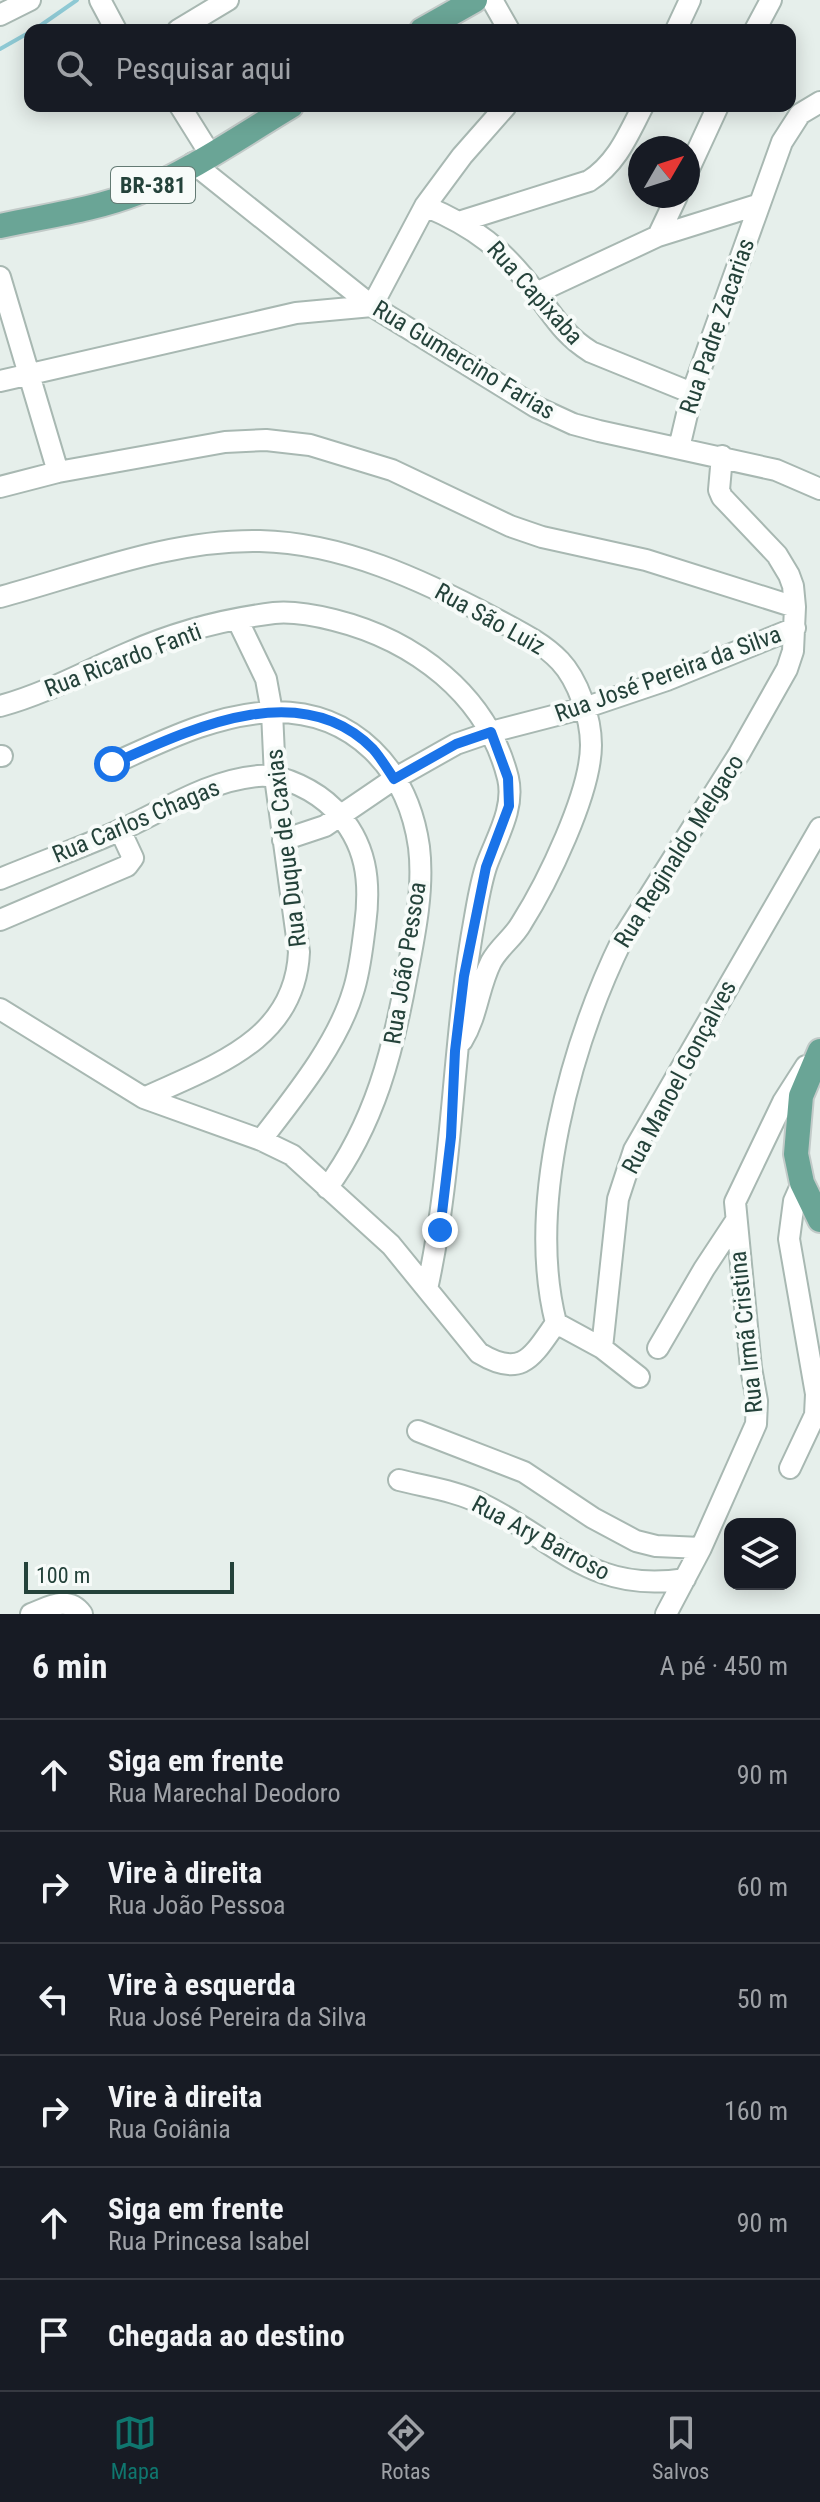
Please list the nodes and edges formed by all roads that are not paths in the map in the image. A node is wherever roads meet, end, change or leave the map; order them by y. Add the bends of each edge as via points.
1 (30, 0) edge
2 (100, 0) edge
3 (228, 0) edge
4 (475, 0) edge
5 (492, 0) edge
6 (690, 0) edge
7 (771, 0) edge
8 (0, 15) edge
9 (113, 24) edge
10 (188, 24) edge
11 (433, 24) edge
12 (506, 24) edge
13 (679, 24) edge
14 (758, 24) edge
15 (820, 102) edge
16 (182, 112) edge
17 (281, 112) edge
18 (501, 112) edge
19 (640, 112) edge
20 (715, 112) edge
21 (700, 145) edge
22 (202, 159) junction
23 (757, 205) junction
24 (425, 206) junction
25 (671, 208) edge
26 (462, 221) junction
27 (0, 226) edge
28 (658, 236) junction
29 (0, 277) edge
30 (536, 293) junction
31 (372, 306) junction
32 (27, 374) junction
33 (0, 381) edge
34 (692, 393) junction
35 (679, 448) junction
36 (722, 456) junction
37 (58, 472) junction
38 (0, 487) edge
39 (820, 489) edge
40 (0, 597) edge
41 (795, 607) junction
42 (237, 619) junction
43 (795, 628) junction
44 (0, 706) edge
45 (584, 708) junction
46 (272, 712) junction
47 (491, 732) junction
48 (112, 764) dead end
49 (275, 777) junction
50 (394, 779) junction
51 (340, 816) junction
52 (820, 828) edge
53 (120, 830) junction
54 (283, 840) junction
55 (811, 862) edge
56 (0, 879) edge
57 (0, 920) edge
58 (0, 1009) edge
59 (455, 1051) junction
60 (819, 1053) edge
61 (820, 1092) edge
62 (144, 1098) junction
63 (801, 1117) junction
64 (261, 1140) junction
65 (802, 1183) junction
66 (327, 1188) junction
67 (820, 1220) edge
68 (735, 1222) junction
69 (427, 1289) junction
70 (556, 1323) junction
71 (602, 1348) junction
72 (658, 1348) dead end
73 (639, 1377) dead end
74 (418, 1431) dead end
75 (790, 1468) dead end
76 (399, 1480) dead end
77 (701, 1548) junction
78 (685, 1579) junction
79 (31, 1614) edge
80 (82, 1614) edge
81 (666, 1614) edge

1 - 8 street
2 - 9 street
3 - 10 street
4 - 11 main road
5 - 12 street
6 - 13 street
7 - 14 street
15 - 23 street, Rua Padre Zacarias via 792,122
16 - 22 street, Rua Gumercino Farias
17 - 22 main road, BR-381
18 - 24 street
19 - 26 street via 623,146 589,181
20 - 21 street
22 - 27 main road, BR-381 via 111,202
22 - 31 street, Rua Gumercino Farias
23 - 28 street
23 - 34 street, Rua Padre Zacarias
24 - 26 street, Rua Capixaba
24 - 31 street
25 - 28 street
26 - 30 street, Rua Capixaba via 502,254
28 - 30 street
29 - 32 street
30 - 34 street, Rua Capixaba via 567,336 591,352
31 - 32 street via 296,313
31 - 35 street, Rua Gumercino Farias via 536,407 573,424
32 - 33 street
32 - 37 street
34 - 35 street, Rua Padre Zacarias
35 - 36 street, Rua Gumercino Farias
36 - 39 street, Rua Gumercino Farias via 791,475
36 - 41 street, Rua Reginaldo Melgaco via 722,497 784,565
37 - 38 street
37 - 41 street via 225,442 310,445 392,470 542,537 646,560
40 - 45 street, Rua São Luiz via 162,550 260,541 306,546 436,587 538,643 563,664
41 - 43 street, Rua Reginaldo Melgaco
42 - 44 street, Rua Ricardo Fanti via 144,647
42 - 46 street, Rua Duque de Caxias via 262,668
42 - 47 street, Rua Ricardo Fanti via 296,612 361,626 396,641 454,684
43 - 45 street, Rua José Pereira da Silva
43 - 70 street, Rua Reginaldo Melgaco via 787,669 718,789 640,908 607,969 590,1017 566,1097 548,1199 549,1280
45 - 47 street, Rua José Pereira da Silva
45 - 59 street, Rua São Luiz via 591,747 573,817 520,927 493,958 470,1026
46 - 48 street, Rua João Pessoa via 213,722
46 - 49 street, Rua Duque de Caxias
46 - 50 street, Rua João Pessoa via 321,717 340,726 374,750
47 - 50 street, Rua José Pereira da Silva via 456,744
47 - 59 street, Rua Ricardo Fanti via 508,778 509,806 479,894
49 - 51 street via 315,794
49 - 53 street, Rua Carlos Chagas via 230,781
49 - 54 street, Rua Duque de Caxias
50 - 51 street, Rua José Pereira da Silva
50 - 66 street, Rua João Pessoa via 413,817 419,849 420,887 410,959 379,1095 358,1141
51 - 54 street, Rua José Pereira da Silva
51 - 64 street via 361,848 369,886 353,992 319,1059
52 - 55 street, Rua Manoel Gonçalves
53 - 56 street, Rua Carlos Chagas
53 - 57 street via 133,858 127,866
54 - 62 street, Rua Duque de Caxias via 299,952 287,1002 240,1052
55 - 71 street, Rua Manoel Gonçalves via 634,1150 618,1199
58 - 62 street
59 - 69 street, Rua Ricardo Fanti via 451,1137
60 - 63 main road via 801,1096
60 - 68 street, Rua Irmã Cristina via 798,1077 746,1174 735,1202
61 - 63 main road
62 - 64 street
63 - 65 main road via 796,1154
64 - 66 street via 292,1155
65 - 67 main road
65 - 75 street via 789,1239 816,1394 815,1415
66 - 69 street via 391,1245
68 - 72 street
68 - 77 street, Rua Irmã Cristina via 756,1424
69 - 70 street via 479,1353 504,1366 526,1361
70 - 71 street
71 - 73 street
74 - 77 street via 524,1472 636,1541
76 - 78 street, Rua Ary Barroso via 470,1498 564,1555 617,1579
77 - 78 street, Rua Irmã Cristina
78 - 81 street, Rua Irmã Cristina
79 - 80 street via 63,1603

